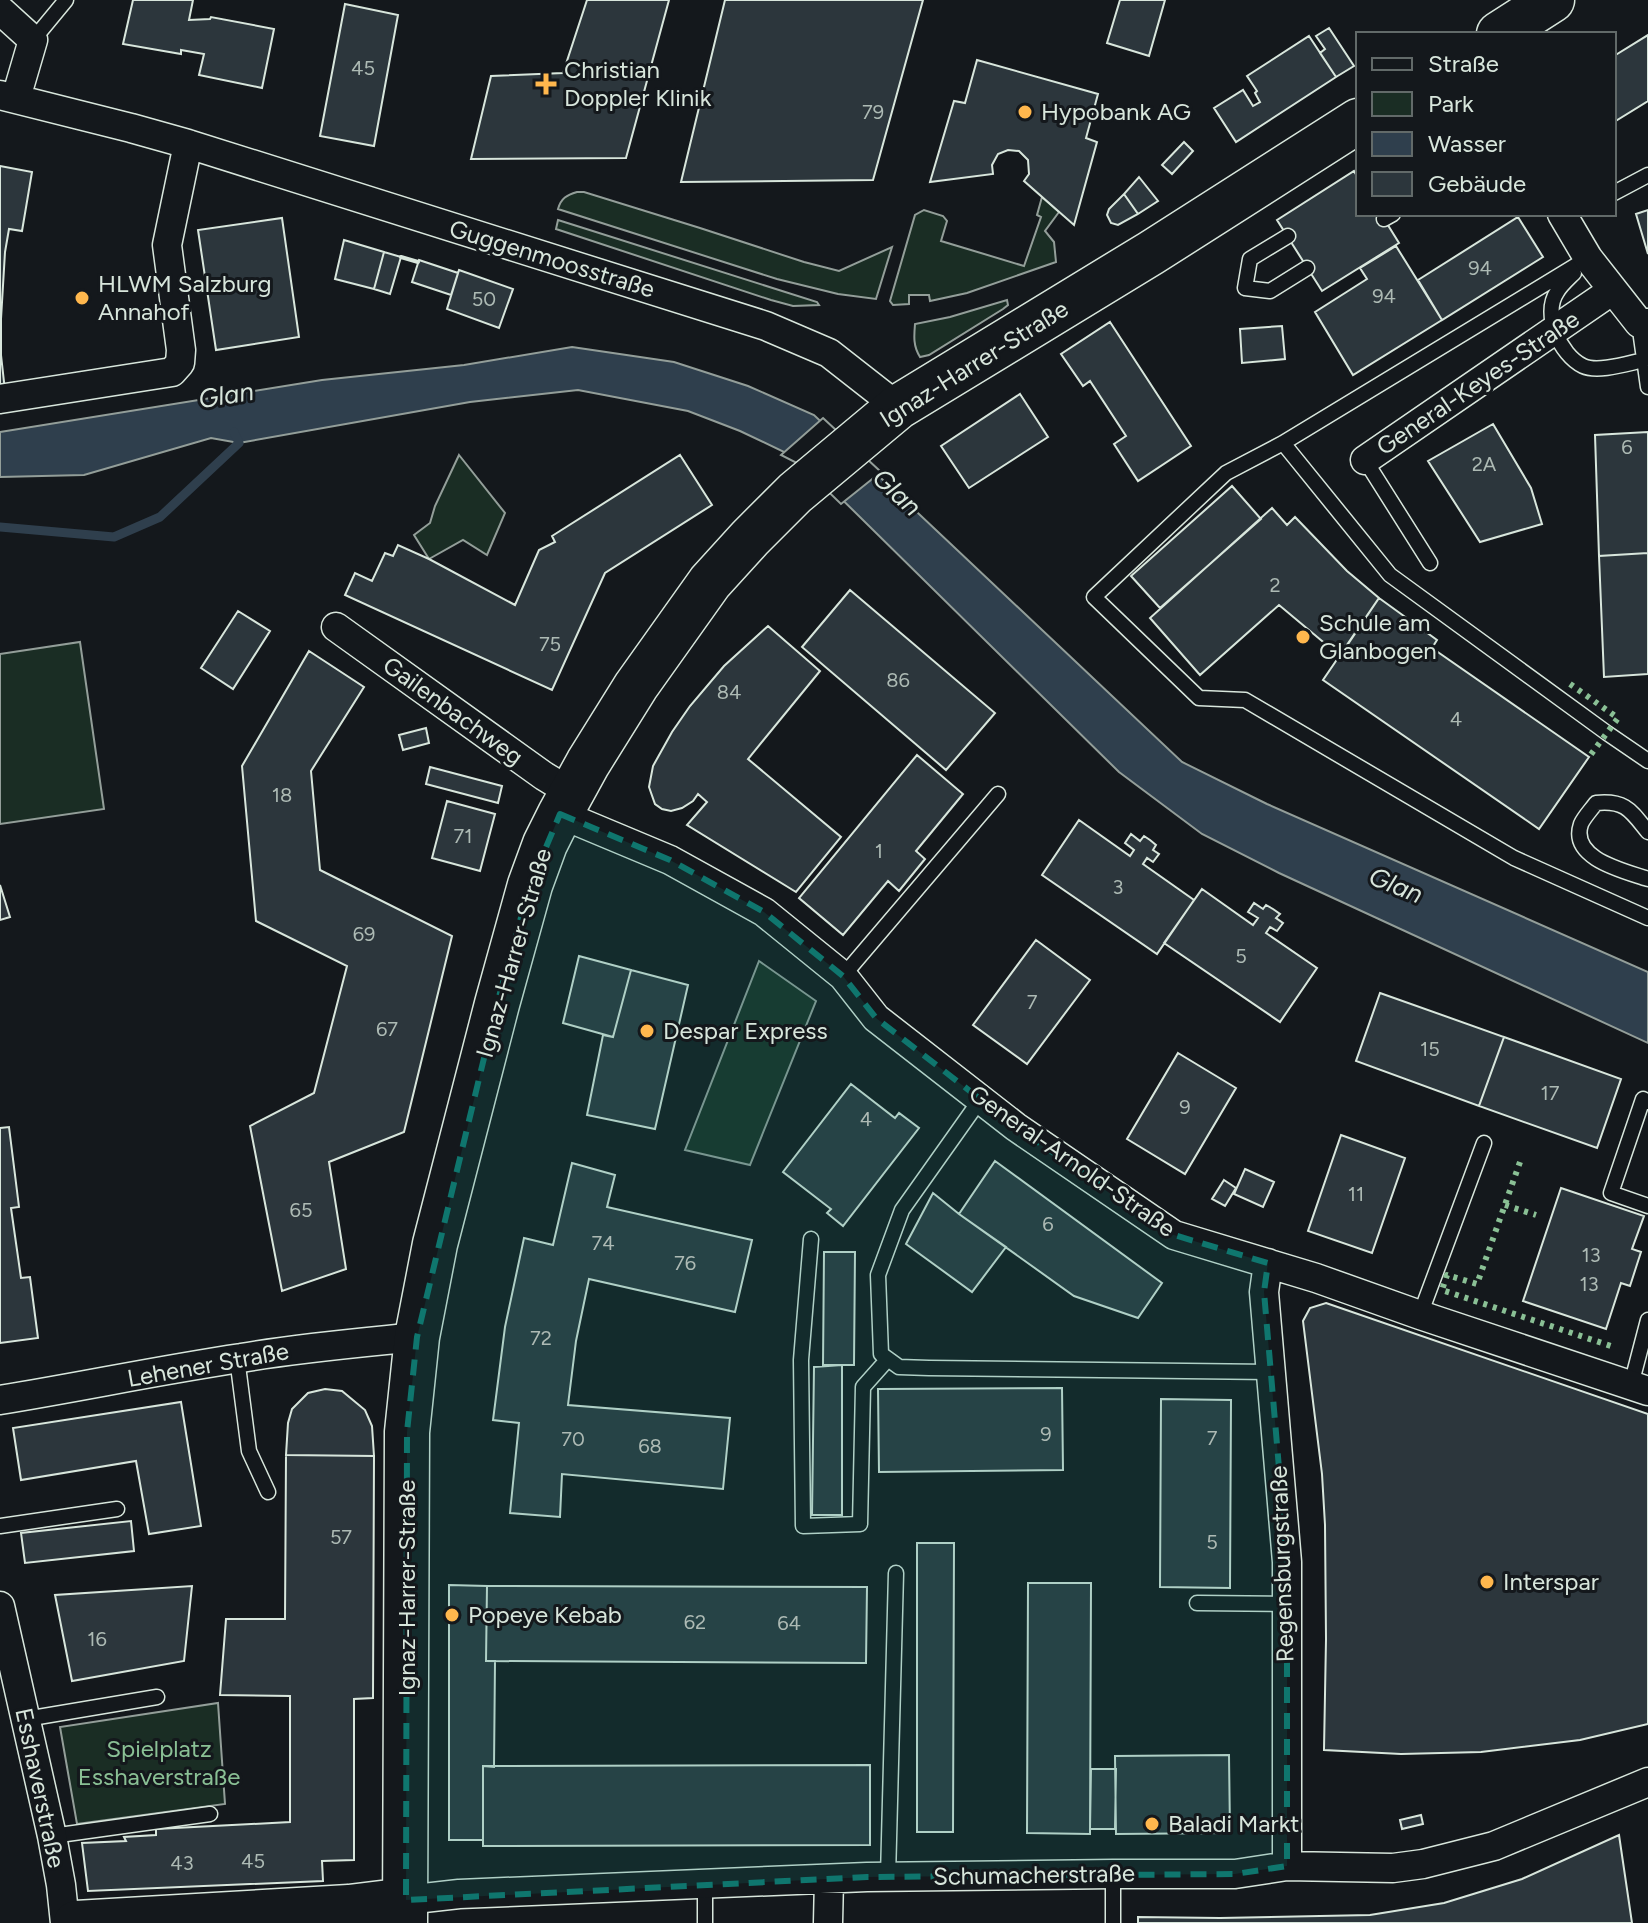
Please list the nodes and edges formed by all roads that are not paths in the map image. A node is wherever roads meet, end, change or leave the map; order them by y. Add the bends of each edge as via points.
1 (66, 0) edge
2 (1552, 0) edge
3 (0, 10) edge
4 (1502, 32) edge
5 (33, 40) junction
6 (8, 96) edge
7 (1356, 122) edge
8 (188, 144) junction
9 (1648, 175) edge
10 (1616, 192) edge
11 (1568, 216) edge
12 (1288, 236) dead end
13 (1588, 258) junction
14 (1307, 268) dead end
15 (1613, 290) junction
16 (1644, 323) edge
17 (1555, 330) junction
18 (1644, 360) junction
19 (1648, 387) edge
20 (0, 399) edge
21 (884, 419) junction
22 (1283, 443) junction
23 (1365, 460) joint
24 (1430, 563) dead end
25 (336, 627) dead end
26 (1648, 761) edge
27 (998, 794) dead end
28 (566, 803) junction
29 (1648, 832) edge
30 (1648, 879) edge
31 (1648, 918) edge
32 (843, 976) junction
33 (980, 1100) junction
34 (1648, 1102) edge
35 (1484, 1143) dead end
36 (1648, 1206) edge
37 (811, 1239) dead end
38 (1268, 1263) junction
39 (1420, 1315) junction
40 (1648, 1320) edge
41 (417, 1337) junction
42 (237, 1358) junction
43 (888, 1359) junction
44 (1271, 1372) junction
45 (1640, 1388) edge
46 (0, 1400) edge
47 (268, 1492) dead end
48 (117, 1509) dead end
49 (0, 1526) edge
50 (896, 1573) dead end
51 (1197, 1603) dead end
52 (1287, 1604) junction
53 (0, 1606) edge
54 (157, 1697) dead end
55 (26, 1719) junction
56 (1648, 1782) edge
57 (210, 1814) dead end
58 (52, 1836) junction
59 (1287, 1866) junction
60 (1113, 1874) junction
61 (888, 1877) junction
62 (829, 1879) junction
63 (705, 1885) junction
64 (406, 1912) edge
65 (65, 1923) edge
66 (76, 1923) edge
67 (705, 1923) edge
68 (828, 1923) edge
69 (1113, 1923) edge

1 - 5 lane
2 - 4 main road
3 - 5 street
5 - 6 street, Guggenmoosstraße
6 - 8 street, Guggenmoosstraße
7 - 21 main road, Ignaz-Harrer-Straße
8 - 20 street via 167,245 180,363 172,372
8 - 21 street, Guggenmoosstraße via 766,326 829,353
9 - 10 lane
11 - 13 street
12 - 14 lane via 1250,259 1245,288 1270,291
13 - 15 street
13 - 17 lane via 1555,293
13 - 22 lane
15 - 16 street
15 - 17 street, General-Keyes-Straße
16 - 18 lane
17 - 18 lane via 1565,353 1585,367
17 - 23 street, General-Keyes-Straße
18 - 19 lane
21 - 28 main road, Ignaz-Harrer-Straße via 795,493 710,582 636,686
22 - 26 lane via 1390,575
22 - 31 lane via 1226,473 1094,597 1199,698 1245,700 1514,858
23 - 24 lane, General-Keyes-Straße
25 - 28 street, Gailenbachweg via 544,776
27 - 32 lane
28 - 32 street, General-Arnold-Straße via 764,912
28 - 41 main road, Ignaz-Harrer-Straße via 535,871 509,959 435,1244
29 - 30 lane via 1629,808 1610,802 1596,803 1579,834 1598,861
32 - 33 street, General-Arnold-Straße via 876,1018
33 - 38 street, General-Arnold-Straße via 1174,1235
33 - 43 lane via 902,1210 878,1275 881,1354
34 - 36 lane via 1643,1099 1611,1193
35 - 39 lane
37 - 43 lane via 801,1360 803,1526 860,1524 863,1387
38 - 39 street, General-Arnold-Straße
38 - 44 street, Regensburgstraße via 1264,1292
39 - 45 street, General-Arnold-Straße
40 - 45 lane
41 - 42 street, Lehener Straße
41 - 64 main road, Ignaz-Harrer-Straße via 407,1432
42 - 46 street, Lehener Straße
42 - 47 lane via 249,1451
43 - 44 lane via 899,1367
44 - 52 street, Regensburgstraße
48 - 49 lane
50 - 61 lane
51 - 52 lane
52 - 59 street, Regensburgstraße
53 - 55 street, Esshaverstraße
54 - 55 lane
55 - 58 street, Esshaverstraße
56 - 59 street, Schumacherstraße via 1494,1846 1423,1864
57 - 58 lane
58 - 65 street, Esshaverstraße
59 - 60 street, Schumacherstraße via 1235,1874
60 - 61 street, Schumacherstraße
60 - 69 lane
61 - 62 street, Schumacherstraße
62 - 63 street, Schumacherstraße
62 - 68 street
63 - 64 street, Schumacherstraße via 459,1894
63 - 67 lane
64 - 66 main road via 349,1907

